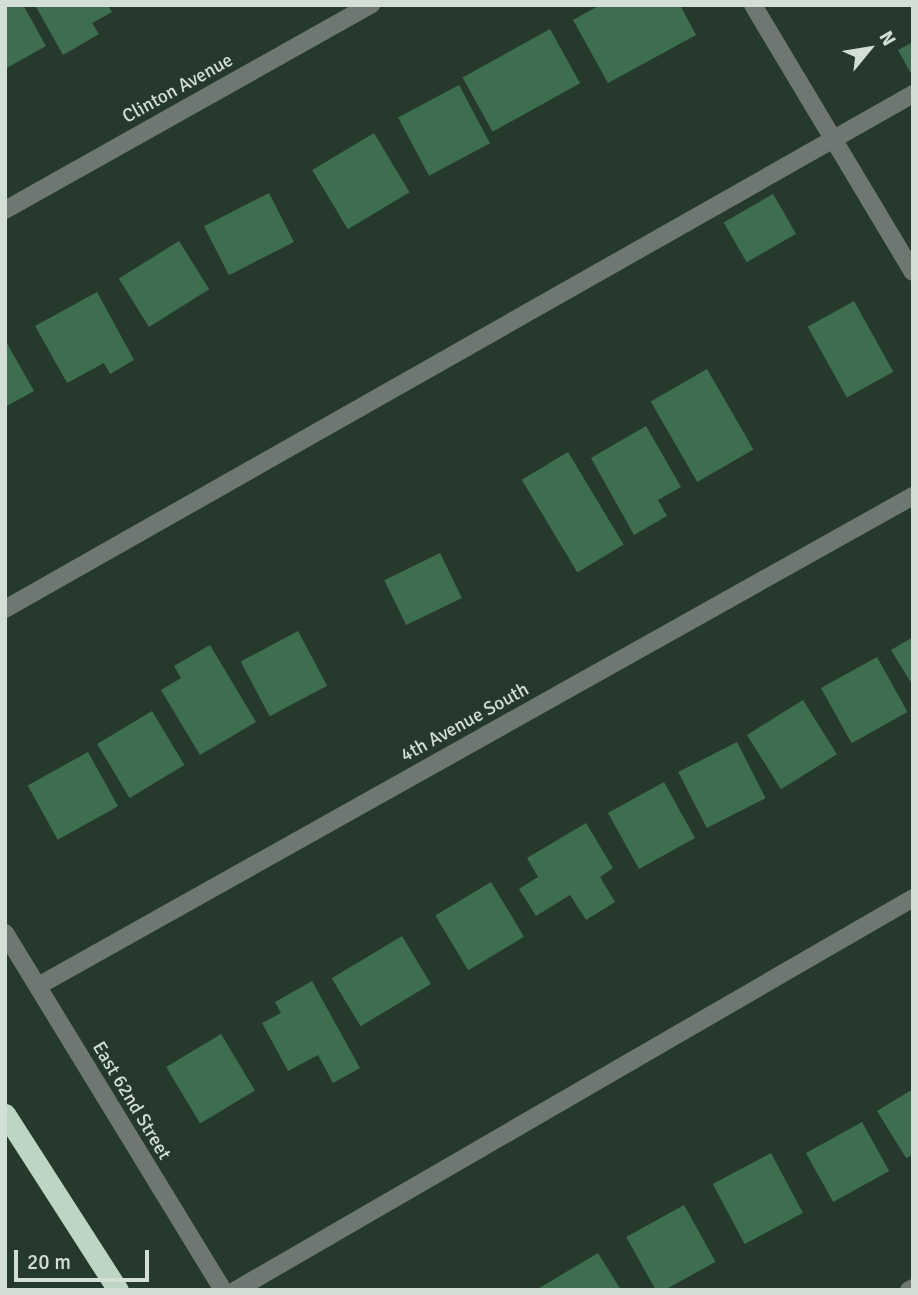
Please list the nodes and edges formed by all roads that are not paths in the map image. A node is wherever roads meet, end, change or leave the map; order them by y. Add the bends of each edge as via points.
1 (371, 5) edge
2 (753, 5) edge
3 (913, 94) edge
4 (833, 141) junction
5 (5, 210) edge
6 (913, 272) edge
7 (913, 496) edge
8 (5, 610) edge
9 (913, 898) edge
10 (5, 933) edge
11 (38, 986) junction
12 (5, 1114) edge
13 (118, 1290) edge
14 (223, 1290) edge
15 (236, 1290) edge

1 - 5 street, Clinton Avenue
2 - 4 street
3 - 4 street
4 - 6 street
4 - 8 street
7 - 11 street, 4th Avenue South
9 - 15 street
10 - 11 street, East 62nd Street
11 - 14 street, East 62nd Street
12 - 13 highway

